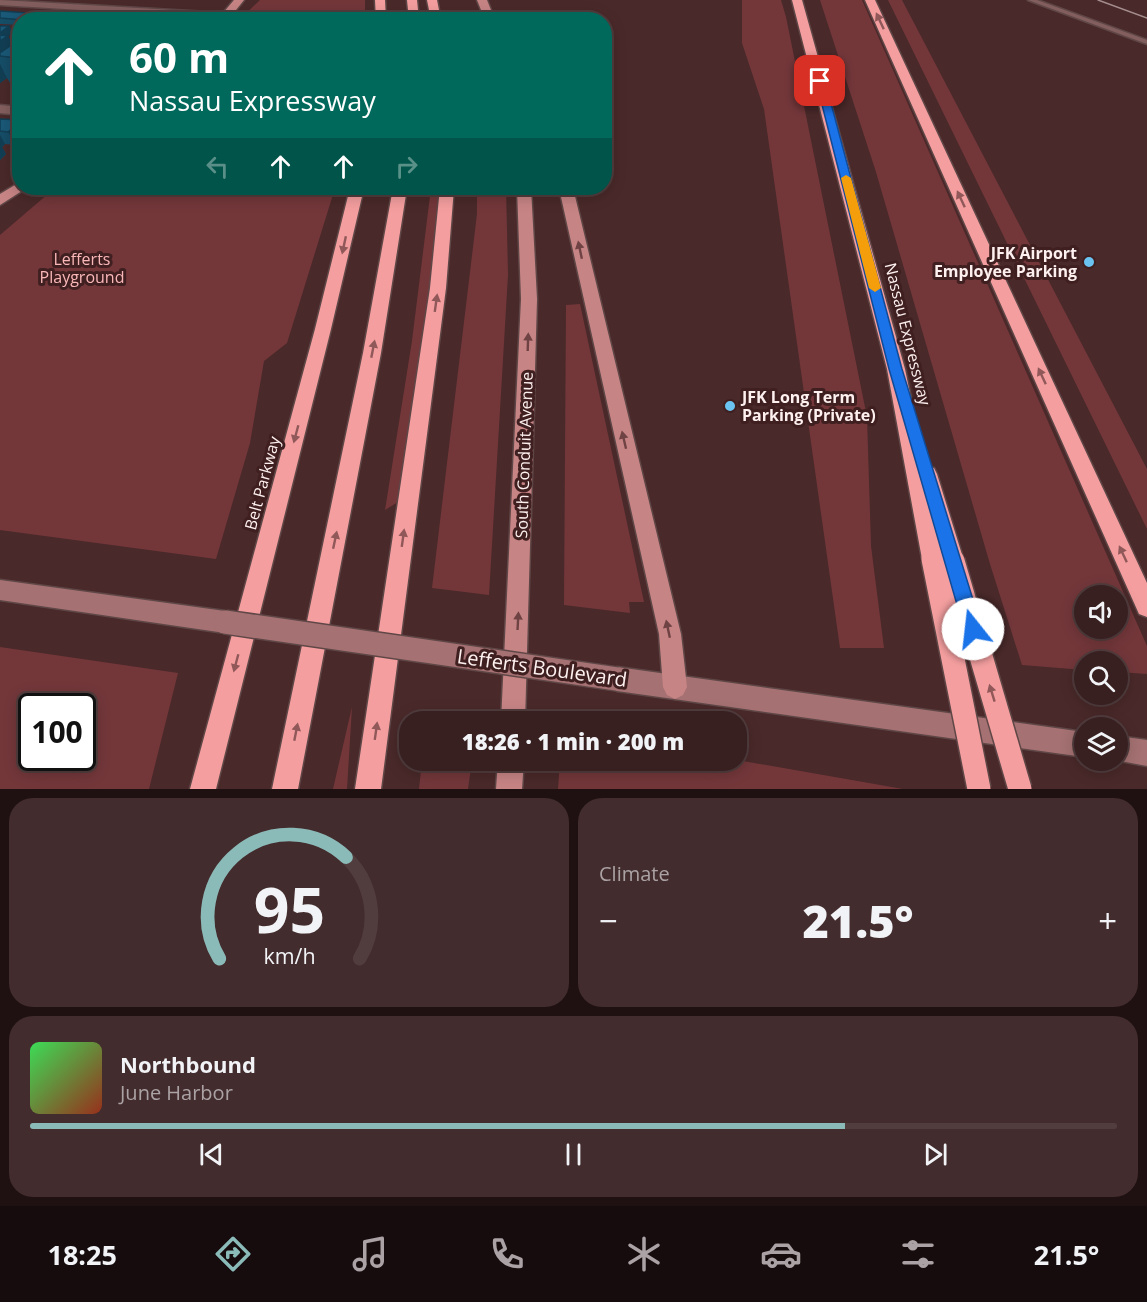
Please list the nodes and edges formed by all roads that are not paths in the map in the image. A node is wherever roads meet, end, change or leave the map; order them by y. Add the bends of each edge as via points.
1 (239, 0) edge
2 (797, 0) edge
3 (870, 0) edge
4 (1031, 0) edge
5 (0, 2) edge
6 (139, 12) edge
7 (228, 12) edge
8 (1147, 42) edge
9 (355, 195) edge
10 (399, 195) edge
11 (446, 195) edge
12 (524, 195) edge
13 (568, 195) edge
14 (943, 560) junction
15 (0, 590) edge
16 (1147, 607) edge
17 (675, 687) junction
18 (514, 711) edge
19 (1074, 744) edge
20 (1128, 750) edge
21 (1147, 753) edge
22 (510, 771) edge
23 (203, 789) edge
24 (285, 789) edge
25 (368, 789) edge
26 (509, 789) edge
27 (979, 789) edge
28 (1020, 789) edge

1 - 7 main road
2 - 14 highway, Nassau Expressway
16 -> 3 highway
4 - 8 lane
5 - 6 street
9 -> 23 highway, Belt Parkway
24 -> 10 highway via 372,353
25 -> 11 highway via 438,288
18 -> 12 main road, South Conduit Avenue via 529,299
17 -> 13 main road via 670,634
14 - 27 highway, bridge
28 -> 14 highway, bridge
15 - 17 main road, Lefferts Boulevard, bridge
17 - 19 main road, Lefferts Boulevard
20 - 21 main road
22 - 26 main road

